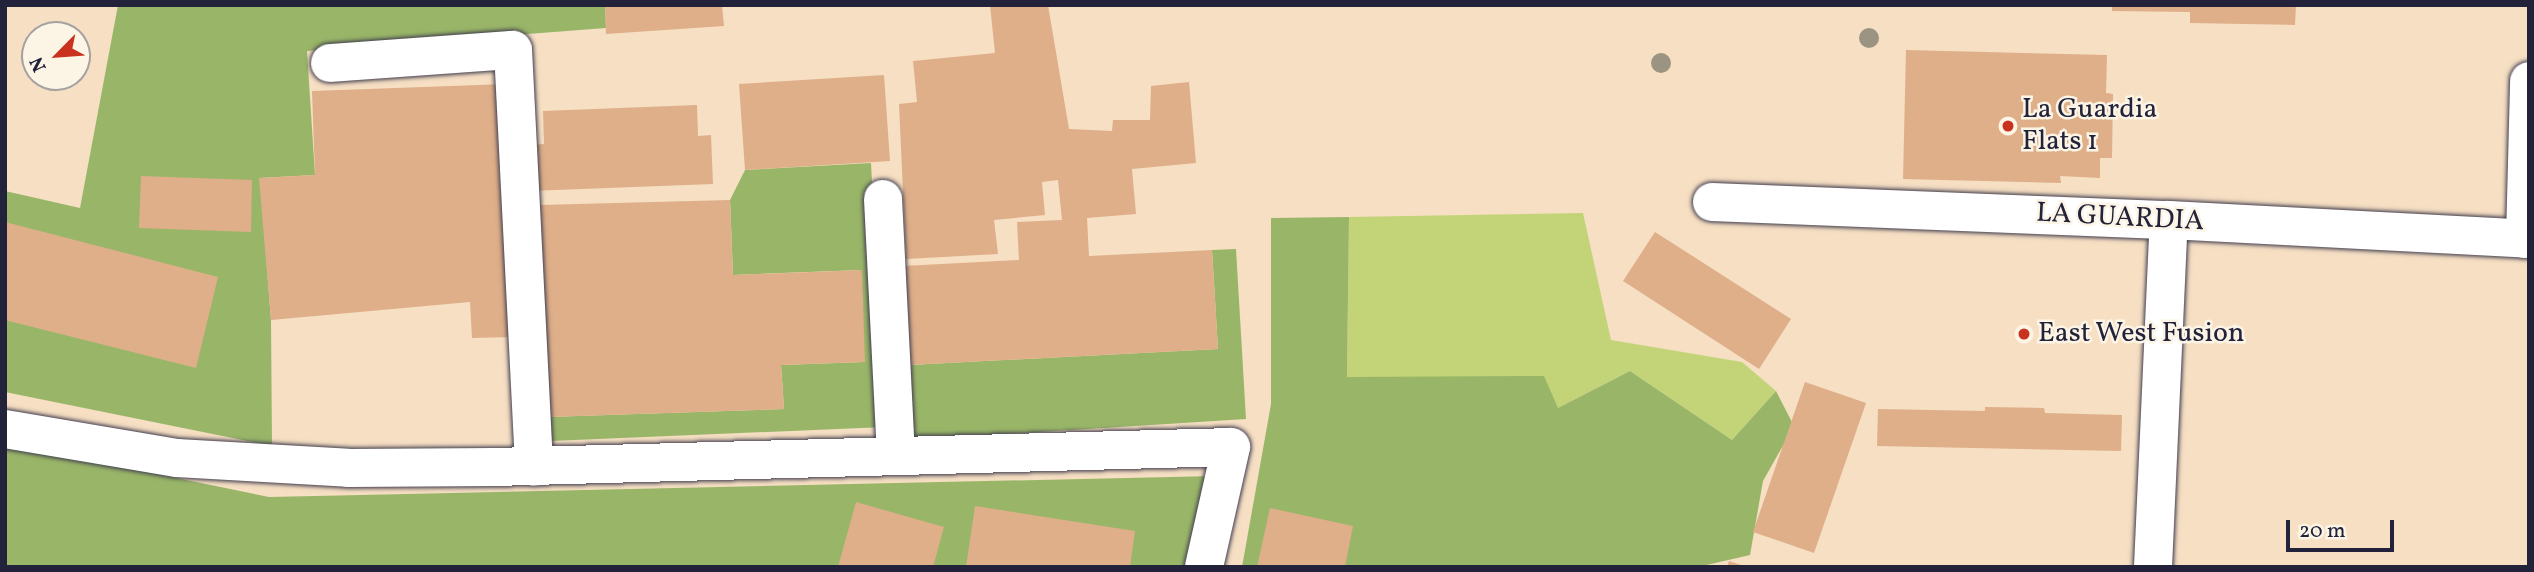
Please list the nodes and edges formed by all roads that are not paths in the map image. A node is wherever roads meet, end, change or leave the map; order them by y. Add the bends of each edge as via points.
1 (330, 64) dead end
2 (2529, 81) edge
3 (883, 198) dead end
4 (1712, 202) dead end
5 (2169, 220) junction
6 (2527, 239) edge
7 (5, 429) edge
8 (896, 455) junction
9 (534, 466) junction
10 (1204, 567) edge
11 (2153, 567) edge

1 - 9 street via 513,50
2 - 6 street
3 - 8 street
4 - 5 street, LA GUARDIA
5 - 6 street, LA GUARDIA
5 - 11 street
7 - 9 street via 177,458 348,468
8 - 9 street
8 - 10 street via 1231,447

